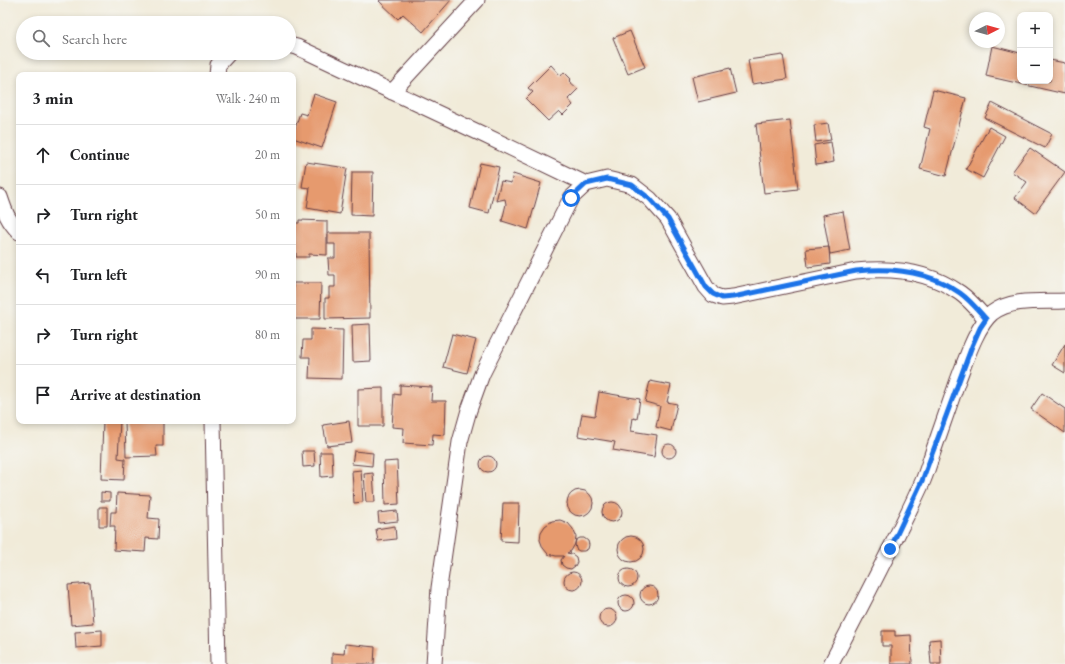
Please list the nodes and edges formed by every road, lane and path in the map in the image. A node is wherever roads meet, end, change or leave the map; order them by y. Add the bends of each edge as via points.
1 (477, 0) edge
2 (296, 47) edge
3 (223, 60) edge
4 (217, 72) edge
5 (392, 92) junction
6 (586, 184) junction
7 (0, 197) edge
8 (16, 229) edge
9 (1065, 301) edge
10 (986, 319) junction
11 (213, 424) edge
12 (218, 664) edge
13 (434, 664) edge
14 (832, 664) edge

1 - 5 street
2 - 5 street
3 - 4 street via 218,65
5 - 6 street
6 - 10 street via 607,179 632,185 650,199 668,219 706,287 722,298 856,271 893,270 931,278 948,286 975,306
6 - 13 street via 571,198 482,374 469,410 460,442 439,588
7 - 8 street via 5,212
9 - 10 street via 1019,302 1005,306
10 - 14 street via 972,346 922,481
11 - 12 street

